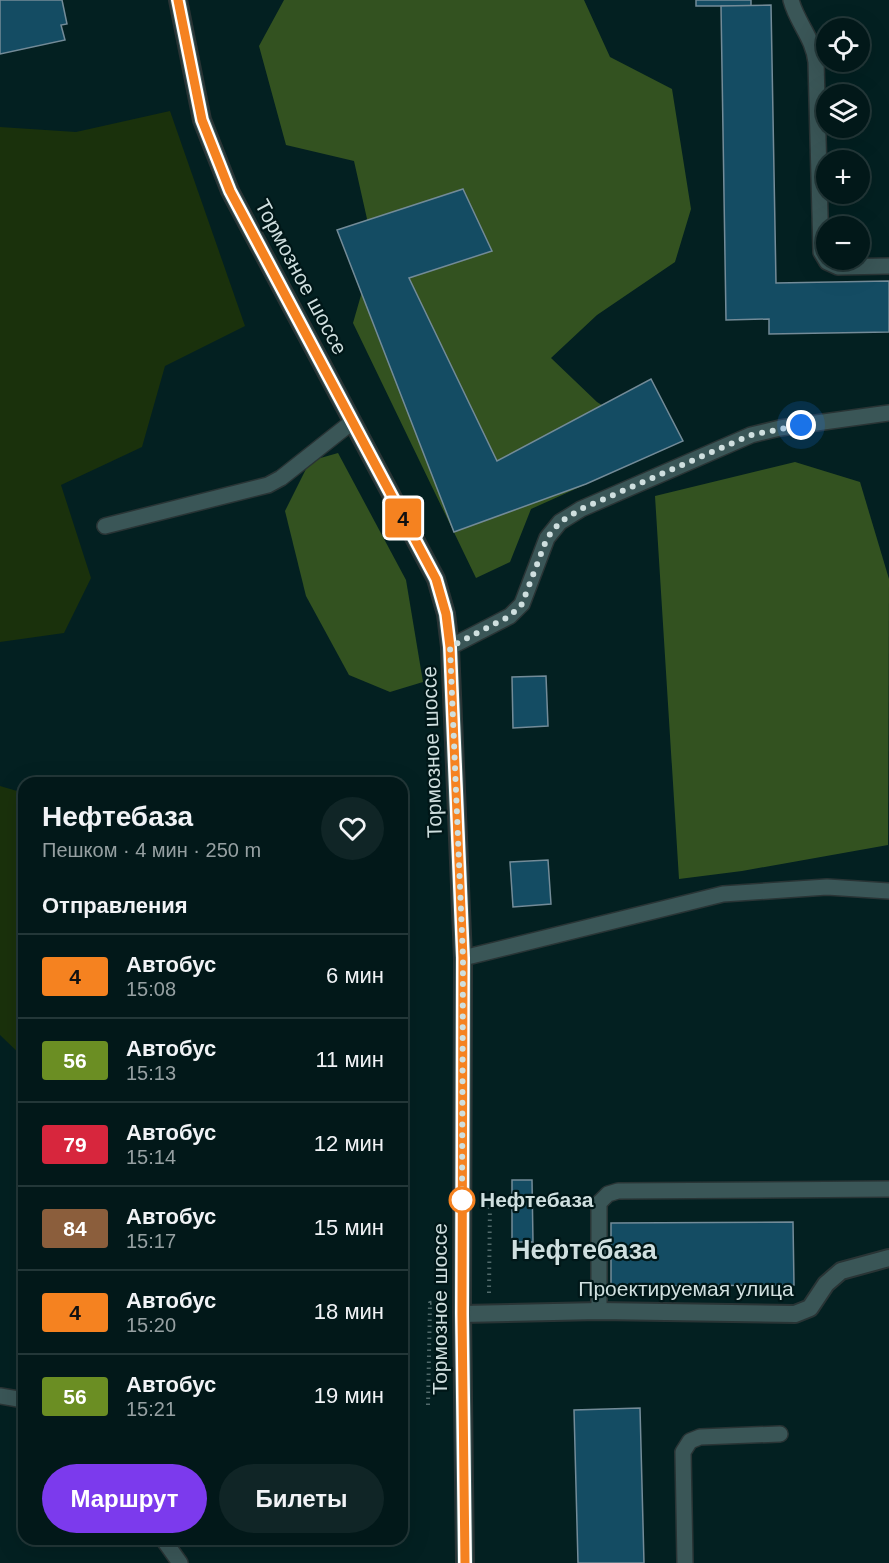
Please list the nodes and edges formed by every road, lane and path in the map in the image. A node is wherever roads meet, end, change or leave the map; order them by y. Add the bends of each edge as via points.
1 (178, 0) edge
2 (791, 0) edge
3 (889, 266) edge
4 (889, 413) edge
5 (352, 422) junction
6 (105, 526) dead end
7 (450, 647) junction
8 (889, 891) edge
9 (463, 958) junction
10 (889, 1189) edge
11 (889, 1258) edge
12 (599, 1311) junction
13 (462, 1314) junction
14 (0, 1396) edge
15 (18, 1399) edge
16 (780, 1434) dead end
17 (167, 1545) edge
18 (180, 1563) edge
19 (465, 1563) edge
20 (685, 1563) edge

1 - 5 street, Тормозное шоссе via 202,120 230,191
2 - 3 lane via 814,47 816,62 821,252 827,262 838,267
4 - 7 lane via 751,435 581,509 560,522 547,538 522,604 510,616
5 - 6 lane via 268,485
5 - 7 street, Тормозное шоссе via 436,579
7 - 9 street, Тормозное шоссе
8 - 9 lane via 827,887 723,894
9 - 13 street, Тормозное шоссе
10 - 12 lane via 608,1194 599,1203
11 - 12 street, Проектируемая улица via 841,1271 826,1284 810,1308 795,1314
12 - 13 street, Проектируемая улица
13 - 19 street, Тормозное шоссе
14 - 15 lane
16 - 20 lane via 700,1437 690,1441 683,1452
17 - 18 lane

